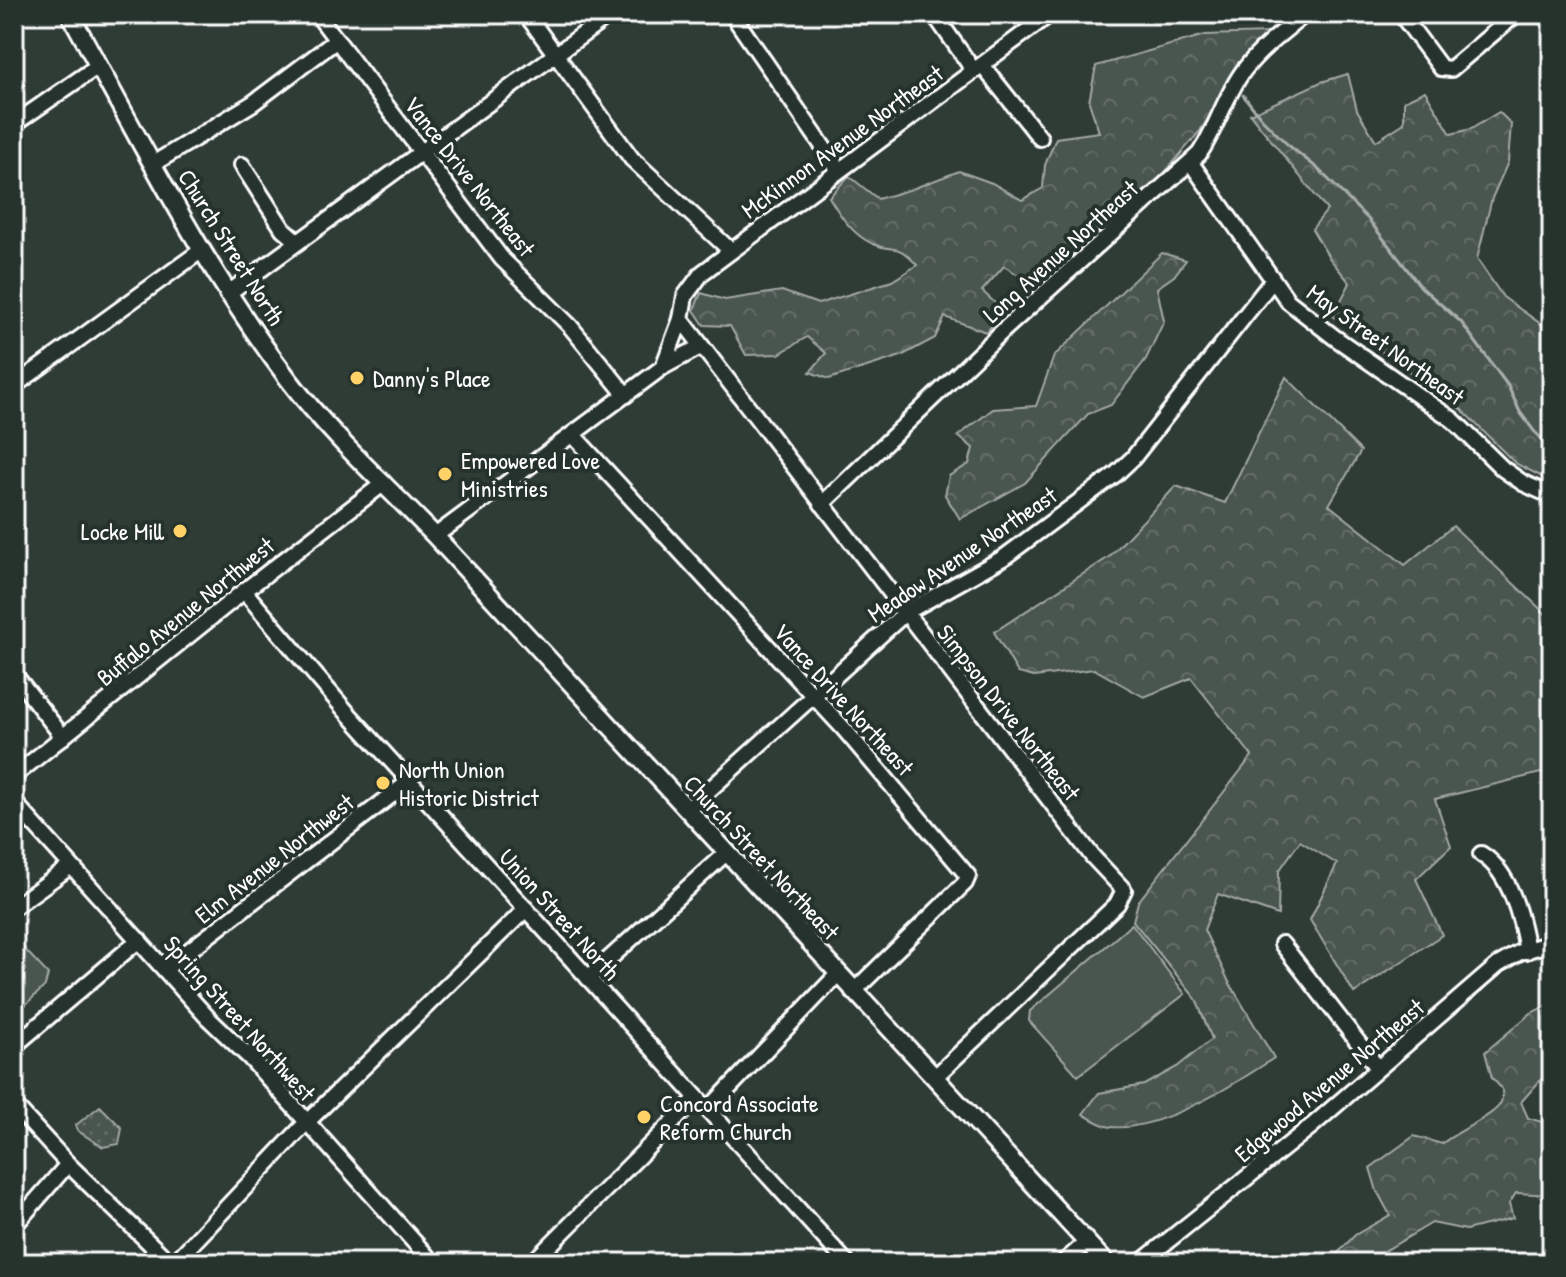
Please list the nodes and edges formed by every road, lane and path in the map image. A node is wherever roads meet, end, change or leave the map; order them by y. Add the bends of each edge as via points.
1 (70, 14) edge
2 (317, 14) edge
3 (526, 14) edge
4 (611, 14) edge
5 (732, 14) edge
6 (934, 14) edge
7 (1050, 14) edge
8 (1304, 14) edge
9 (1401, 14) edge
10 (1516, 14) edge
11 (337, 40) junction
12 (556, 55) junction
13 (98, 66) junction
14 (978, 68) junction
15 (14, 124) edge
16 (1040, 138) dead end
17 (421, 152) junction
18 (1191, 163) junction
19 (153, 164) junction
20 (242, 165) dead end
21 (839, 170) junction
22 (298, 242) junction
23 (202, 250) junction
24 (731, 251) junction
25 (1273, 280) junction
26 (227, 294) junction
27 (681, 319) junction
28 (700, 347) junction
29 (663, 367) junction
30 (14, 386) edge
31 (626, 395) junction
32 (573, 435) junction
33 (384, 483) junction
34 (1552, 496) edge
35 (822, 504) junction
36 (435, 536) junction
37 (244, 591) junction
38 (905, 613) junction
39 (14, 674) edge
40 (812, 695) junction
41 (63, 737) junction
42 (14, 776) edge
43 (410, 781) junction
44 (14, 802) edge
45 (687, 810) junction
46 (726, 853) junction
47 (1481, 854) dead end
48 (71, 866) junction
49 (14, 907) edge
50 (526, 909) junction
51 (139, 940) junction
52 (1552, 943) edge
53 (1282, 944) dead end
54 (1527, 951) junction
55 (165, 969) junction
56 (838, 974) junction
57 (588, 978) junction
58 (853, 992) junction
59 (14, 1046) edge
60 (1378, 1068) junction
61 (935, 1077) junction
62 (697, 1098) junction
63 (14, 1105) edge
64 (708, 1110) junction
65 (306, 1123) junction
66 (68, 1164) junction
67 (14, 1226) edge
68 (1087, 1242) junction
69 (172, 1263) edge
70 (433, 1263) edge
71 (532, 1263) edge
72 (847, 1263) edge
73 (1063, 1263) edge
74 (1106, 1263) edge
75 (1140, 1263) edge
76 (1519, 1263) edge
77 (1544, 1263) edge

1 - 13 main road, Church Street North
2 - 11 street, Vance Drive Northeast
3 - 12 street
4 - 12 street
5 - 21 street
6 - 14 street
7 - 14 street, McKinnon Avenue Northeast
8 - 18 street, Long Avenue Northeast via 1243,71 1210,138
9 - 10 street via 1441,68 1451,69
11 - 17 street, Vance Drive Northeast
11 - 19 street via 253,103
12 - 17 street
12 - 24 street via 632,159
13 - 15 street
13 - 19 main road, Church Street North
14 - 16 street
14 - 21 street, McKinnon Avenue Northeast
17 - 22 street
17 - 31 street, Vance Drive Northeast via 502,259 570,326
18 - 25 street, May Street Northeast
18 - 35 street, Long Avenue Northeast via 1007,327
19 - 23 main road, Church Street North
20 - 22 street via 283,229
21 - 24 street, McKinnon Avenue Northeast
22 - 26 street
23 - 26 main road, Church Street North
23 - 30 street
24 - 27 street, McKinnon Avenue Northeast via 690,286
25 - 34 street, May Street Northeast via 1298,310 1453,420 1503,469
25 - 38 street, Meadow Avenue Northeast via 1116,474 1003,558
26 - 33 main road, Church Street North via 324,424
27 - 28 street
27 - 29 street, McKinnon Avenue Northeast
28 - 29 street
28 - 35 street, Simpson Drive Northeast
29 - 31 street
31 - 32 street
32 - 36 street
32 - 40 street, Vance Drive Northeast
33 - 36 main road, Church Street Northeast
33 - 37 street, Buffalo Avenue Northwest
35 - 38 street, Simpson Drive Northeast
36 - 45 main road, Church Street Northeast
37 - 41 street, Buffalo Avenue Northwest
37 - 43 street, Union Street North
38 - 40 street, Meadow Avenue Northeast
38 - 61 street, Simpson Drive Northeast via 1124,890 1117,904
39 - 41 street
40 - 45 street, Meadow Avenue Northeast
40 - 58 street, Vance Drive Northeast via 968,876
41 - 42 street, Buffalo Avenue Northwest
43 - 50 street, Union Street North
43 - 55 street, Elm Avenue Northwest
44 - 48 street, Spring Street Northwest
45 - 46 main road, Church Street Northeast
46 - 56 main road, Church Street Northeast
46 - 57 street
47 - 54 street via 1505,882
48 - 49 street
48 - 51 street, Spring Street Northwest
50 - 57 street, Union Street North
50 - 65 street
51 - 55 street, Spring Street Northwest
51 - 59 street
52 - 54 street, Edgewood Avenue Northeast
53 - 60 street
54 - 60 street, Edgewood Avenue Northeast via 1498,965
55 - 65 street, Spring Street Northwest
56 - 58 main road, Church Street Northeast
56 - 64 street
57 - 62 street, Union Street North
58 - 61 main road, Church Street Northeast
60 - 75 street, Edgewood Avenue Northeast
61 - 68 main road, Church Street Northeast
62 - 64 street, Union Street North
62 - 71 street
63 - 66 street
64 - 72 street, Union Street North
65 - 69 street
65 - 70 street, Spring Street Northwest
66 - 67 street
66 - 69 street
68 - 73 street
68 - 74 main road, Church Street Northeast
76 - 77 street

